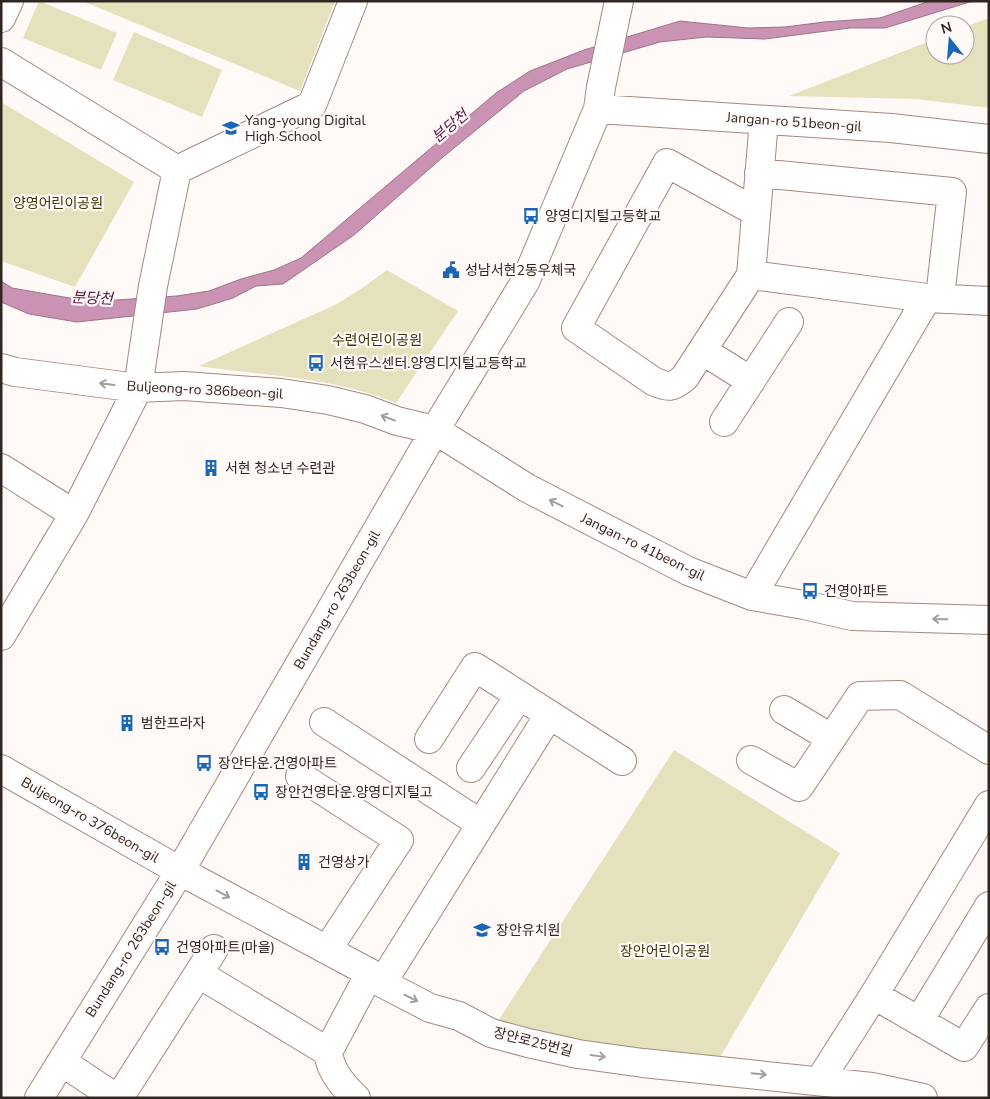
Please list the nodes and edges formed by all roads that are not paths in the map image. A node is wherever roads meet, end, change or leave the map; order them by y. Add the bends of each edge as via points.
1 (9, 1) edge
2 (352, 1) edge
3 (619, 1) edge
4 (1, 18) edge
5 (1, 62) edge
6 (600, 98) junction
7 (764, 120) junction
8 (989, 139) edge
9 (178, 170) junction
10 (759, 173) junction
11 (756, 212) junction
12 (751, 275) junction
13 (934, 298) junction
14 (989, 302) edge
15 (789, 322) dead end
16 (703, 351) junction
17 (1, 368) edge
18 (138, 380) junction
19 (752, 381) junction
20 (724, 422) dead end
21 (435, 430) junction
22 (1, 468) edge
23 (74, 514) junction
24 (752, 596) junction
25 (989, 620) edge
26 (1, 636) edge
27 (519, 696) junction
28 (784, 710) dead end
29 (549, 715) junction
30 (324, 722) dead end
31 (831, 738) junction
32 (429, 739) dead end
33 (989, 750) edge
34 (751, 760) dead end
35 (622, 761) dead end
36 (471, 768) dead end
37 (1, 769) edge
38 (300, 776) dead end
39 (989, 805) edge
40 (481, 824) junction
41 (180, 871) junction
42 (989, 906) edge
43 (214, 949) dead end
44 (327, 950) junction
45 (198, 974) junction
46 (376, 978) junction
47 (874, 995) junction
48 (989, 1008) edge
49 (919, 1021) junction
50 (328, 1052) junction
51 (62, 1062) junction
52 (820, 1080) junction
53 (39, 1098) edge
54 (118, 1098) edge
55 (356, 1098) edge
56 (923, 1098) edge

1 - 4 street
2 - 9 street via 312,105
3 - 6 street, Bundang-ro 263beon-gil
5 - 9 street
6 - 7 street, Jangan-ro 51beon-gil
6 - 21 street, Bundang-ro 263beon-gil via 525,282
7 - 8 street, Jangan-ro 51beon-gil via 891,128
7 - 10 street
9 - 18 street
10 - 11 street
10 - 13 street via 952,192
11 - 12 street
11 - 16 street via 667,163 576,328 665,386 676,385 685,378
12 - 13 street
12 - 16 street
13 - 14 street
13 - 24 street
15 - 19 street
16 - 19 street
18 -> 17 street, Buljeong-ro 386beon-gil via 15,372
21 -> 18 street, Buljeong-ro 386beon-gil via 328,400
18 - 23 street
19 - 20 street
24 -> 21 street, Jangan-ro 41beon-gil via 688,572 527,488
21 - 41 street, Bundang-ro 263beon-gil
22 - 23 street
23 - 26 street
25 -> 24 street, Jangan-ro 41beon-gil via 852,616
27 - 29 street
27 - 32 street via 475,667
27 - 36 street
28 - 31 street
29 - 35 street
29 - 40 street
30 - 40 street
31 - 33 street via 860,696 900,695
31 - 34 street via 800,787
37 - 41 street, Buljeong-ro 376beon-gil
38 - 44 street via 399,840
39 - 47 street
40 - 46 street
41 -> 44 street, 장안로25번길
41 - 51 street, Bundang-ro 263beon-gil
42 - 49 street
43 - 45 street
44 - 46 street, 장안로25번길
45 - 50 street
45 - 54 street
46 - 50 street
46 -> 52 street, 장안로25번길 via 430,1008 459,1016 491,1033 536,1045 643,1063
47 - 49 street
47 - 52 street
48 - 49 street via 964,1047
50 - 55 street via 336,1076
51 - 53 street, Bundang-ro 263beon-gil
51 - 54 street
52 - 56 street, 장안로25번길

